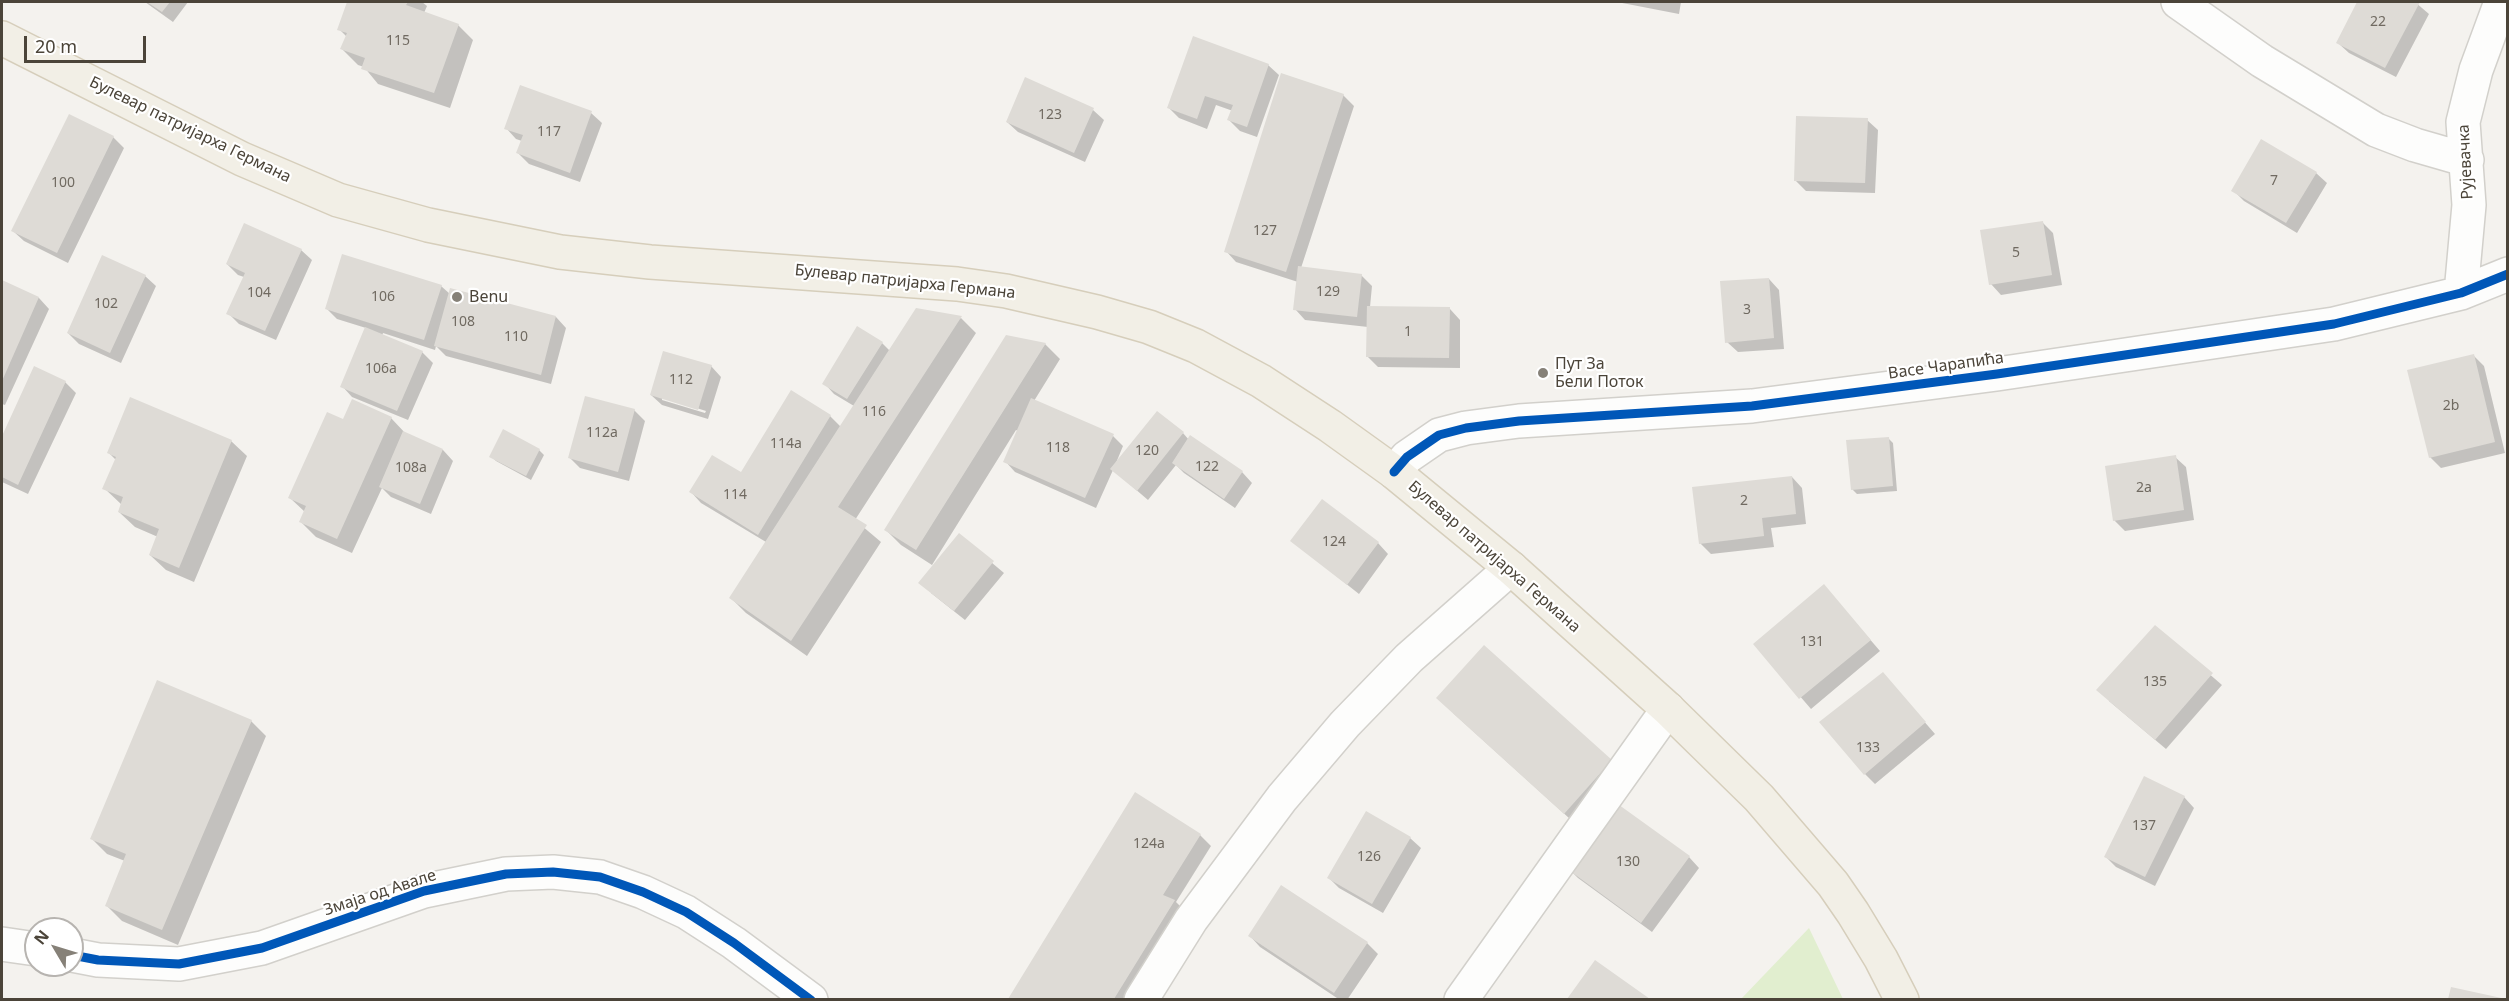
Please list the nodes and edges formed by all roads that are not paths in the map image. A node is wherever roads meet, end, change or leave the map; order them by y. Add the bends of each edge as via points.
1 (2178, 2) edge
2 (2501, 2) edge
3 (2, 38) edge
4 (2467, 160) junction
5 (2508, 274) edge
6 (2461, 293) junction
7 (1394, 472) junction
8 (1511, 568) junction
9 (1668, 709) junction
10 (2, 944) edge
11 (24, 947) edge
12 (84, 957) edge
13 (812, 999) edge
14 (1141, 999) edge
15 (1461, 999) edge
16 (1902, 999) edge

1 - 4 street via 2262,61 2376,130
2 - 4 street, Рујевачка via 2466,104 2463,122
3 - 7 main road, Булевар патријарха Германа via 242,159 338,200 428,225 560,252 1006,291 1149,327 1196,346 1261,381
4 - 6 street, Рујевачка via 2469,205
5 - 6 street, Васе Чарапића
6 - 7 street, Васе Чарапића via 2334,324 1997,374 1752,406 1466,428 1439,435 1407,457
7 - 8 main road, Булевар патријарха Германа
8 - 9 main road, Булевар патријарха Германа
8 - 14 street via 1409,658 1282,798 1198,911
9 - 15 street
9 - 16 main road, Булевар патријарха Германа via 1759,798 1833,884
10 - 11 street
12 - 13 street, Змаја од Авале via 179,964 262,948 424,891 506,874 553,872 600,877 686,912

